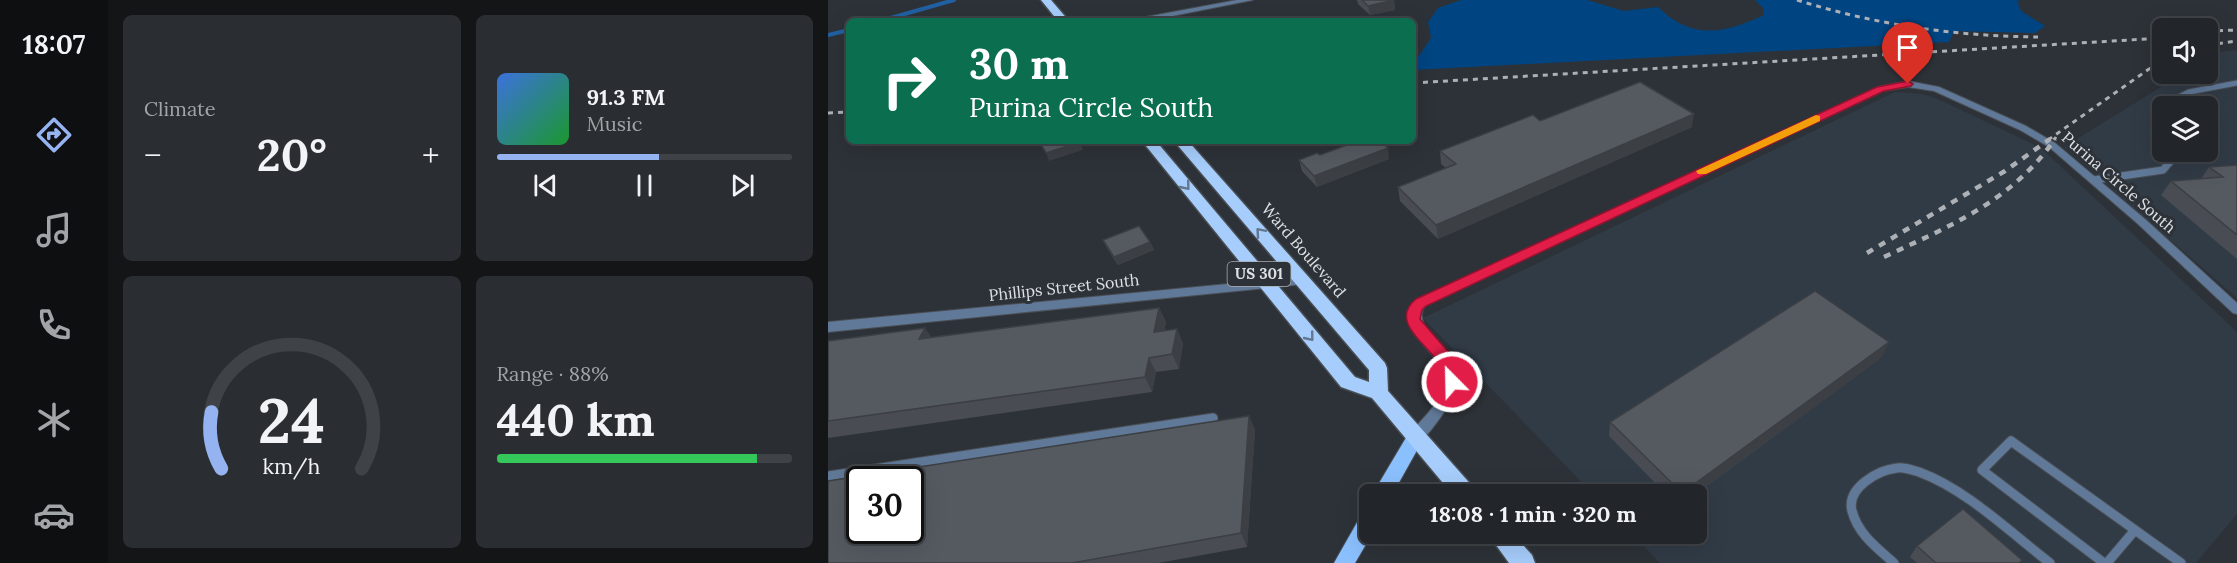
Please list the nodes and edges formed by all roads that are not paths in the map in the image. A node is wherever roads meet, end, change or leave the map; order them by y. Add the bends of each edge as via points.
1 (1046, 0) edge
2 (1249, 0) edge
3 (1061, 18) edge
4 (1151, 18) edge
5 (2237, 83) edge
6 (2181, 96) edge
7 (1151, 144) edge
8 (1184, 144) edge
9 (2170, 162) edge
10 (2094, 180) junction
11 (1302, 280) junction
12 (1267, 284) junction
13 (2237, 310) edge
14 (828, 327) edge
15 (1379, 393) junction
16 (1213, 418) dead end
17 (1416, 436) junction
18 (828, 477) edge
19 (1389, 484) edge
20 (1457, 484) edge
21 (2135, 530) junction
22 (1359, 537) edge
23 (1508, 544) edge
24 (1344, 563) edge
25 (1524, 563) edge
26 (1894, 563) edge
27 (2050, 563) edge
28 (2106, 563) edge
29 (2181, 563) edge

1 - 3 highway
2 - 4 street
5 - 6 lane
7 -> 12 highway, US 301
11 -> 8 highway, Ward Boulevard / US 301
9 - 10 lane via 2163,170
10 - 13 street, Purina Circle South
10 - 17 street, Purina Circle South via 2046,141 1949,94 1908,84 1881,89 1415,307 1416,327 1445,358 1452,382 1450,392
11 - 12 street, Phillips Street South
11 - 15 highway, Ward Boulevard / US 301 via 1378,368
12 - 14 street, Phillips Street South
12 -> 15 highway, US 301 via 1348,382
15 - 17 highway
16 - 18 lane
17 - 19 main road
17 - 20 highway
21 - 28 lane
21 - 28 lane via 2011,441 1982,470
21 - 29 lane
22 - 24 main road
23 - 25 highway
26 - 27 lane via 1861,533 1851,509 1856,491 1878,473 1902,467 1929,476 1963,498

